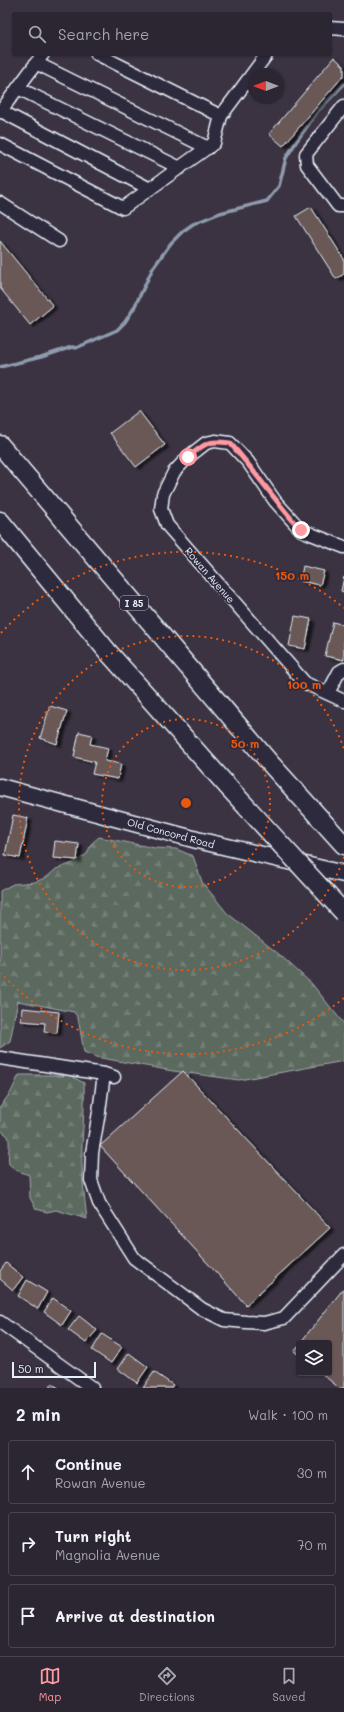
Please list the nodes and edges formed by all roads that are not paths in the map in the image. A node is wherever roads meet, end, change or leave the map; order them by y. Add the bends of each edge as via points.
1 (101, 56) edge
2 (266, 56) edge
3 (40, 59) edge
4 (18, 88) junction
5 (344, 106) edge
6 (0, 112) edge
7 (221, 116) junction
8 (0, 144) edge
9 (208, 148) junction
10 (180, 168) junction
11 (150, 189) junction
12 (0, 203) edge
13 (344, 206) edge
14 (59, 240) dead end
15 (0, 445) edge
16 (0, 521) edge
17 (344, 547) edge
18 (344, 669) edge
19 (328, 693) junction
20 (344, 701) edge
21 (0, 787) edge
22 (344, 845) edge
23 (344, 874) edge
24 (344, 913) edge
25 (0, 1058) edge
26 (344, 1255) edge
27 (0, 1322) edge
28 (92, 1388) edge

1 - 7 street
2 - 7 street
3 - 4 street
3 - 9 street
4 - 6 street
4 - 10 street
5 - 13 street via 306,154 307,165 338,206
6 - 11 street
7 - 9 street via 214,143
8 - 11 street via 123,208
9 - 10 street
10 - 11 street
12 - 14 street
15 - 22 highway, I 85 via 269,762
16 - 24 highway, bridge via 108,652
17 - 19 street, Rowan Avenue via 301,530 275,501 248,462 227,442 206,443 188,457 174,472 163,494 161,509 167,525 305,683
18 - 19 street via 339,672
19 - 20 street, Rowan Avenue
21 - 23 main road, Old Concord Road via 197,840
25 - 26 street via 109,1076 99,1112 92,1153 91,1180 99,1203 134,1258 202,1309 224,1320 264,1323 284,1318
27 - 28 street

